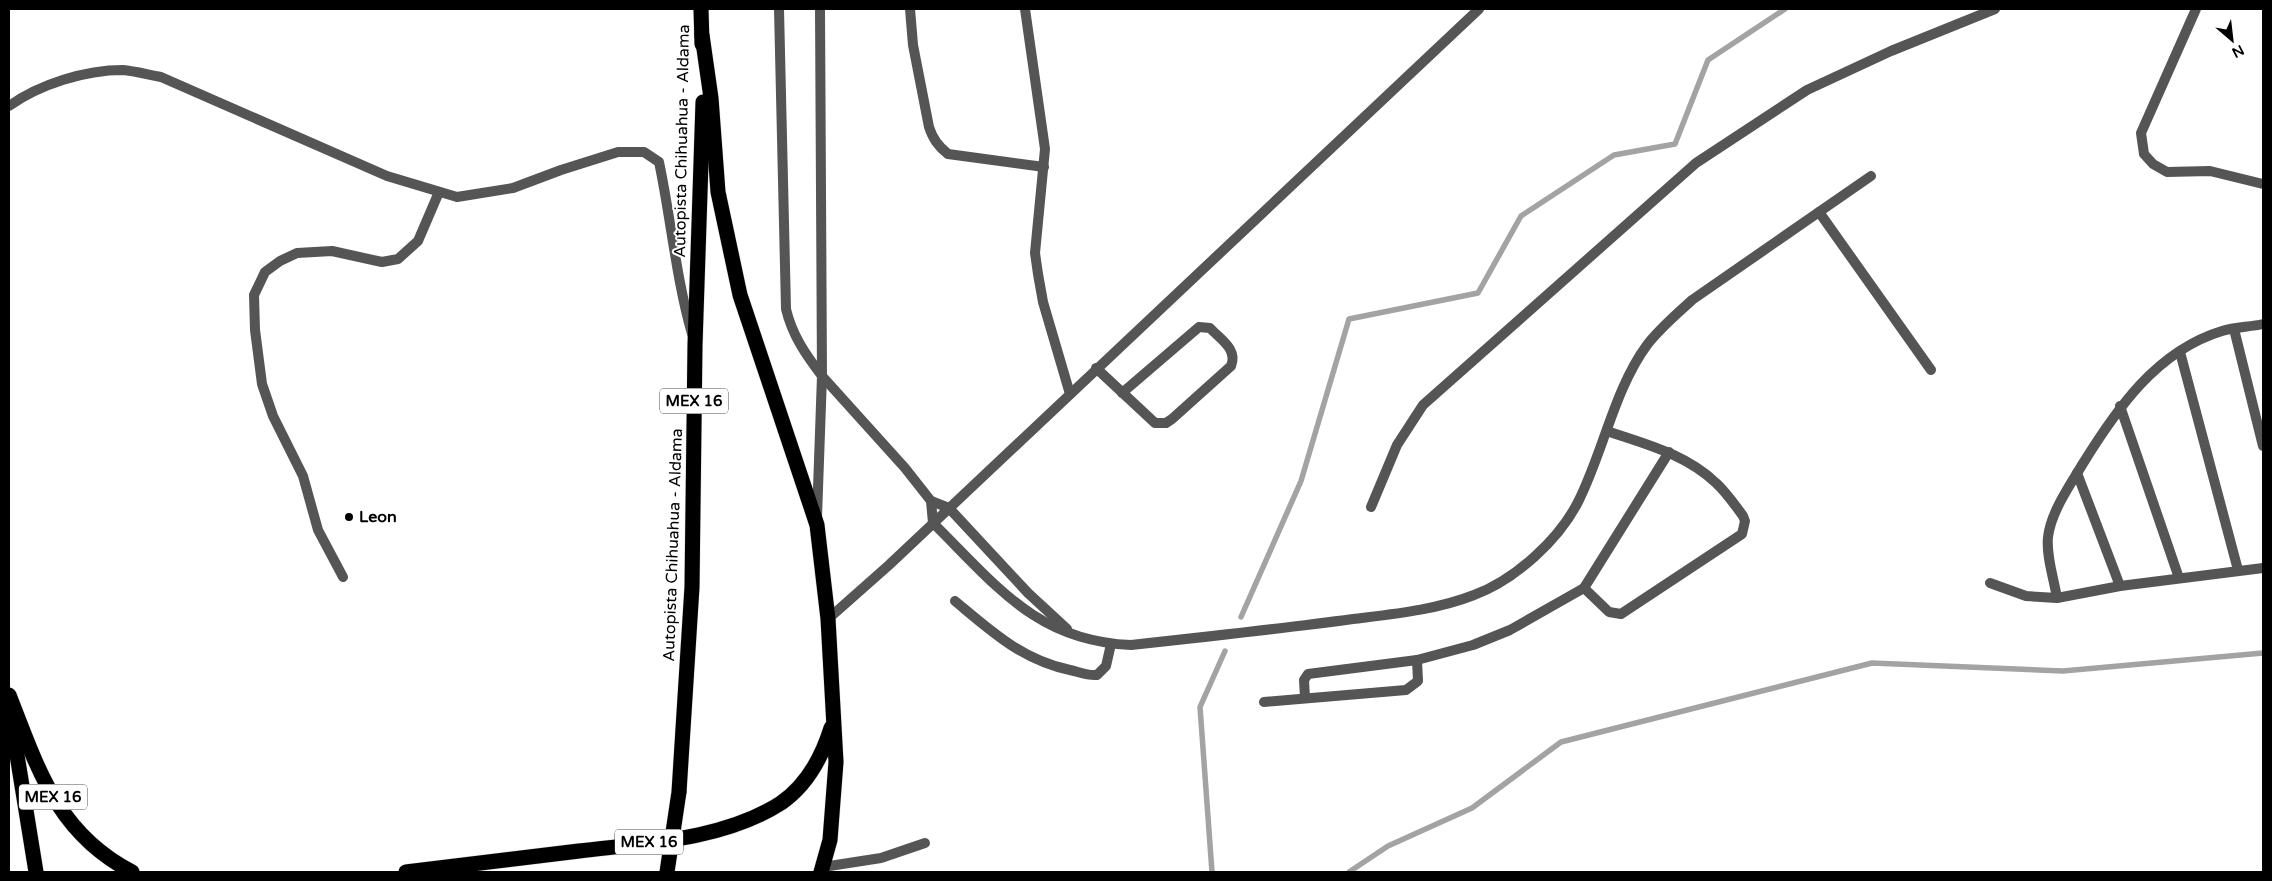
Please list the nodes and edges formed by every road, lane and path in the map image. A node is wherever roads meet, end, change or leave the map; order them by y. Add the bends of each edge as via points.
1 (701, 9) edge
2 (779, 9) edge
3 (820, 9) edge
4 (910, 9) edge
5 (1025, 9) edge
6 (1479, 9) edge
7 (1995, 9) edge
8 (2196, 9) edge
9 (702, 35) junction
10 (9, 106) edge
11 (1044, 167) junction
12 (1871, 176) dead end
13 (2263, 184) edge
14 (439, 192) junction
15 (1819, 212) junction
16 (2263, 324) edge
17 (2234, 329) junction
18 (695, 345) junction
19 (2180, 352) junction
20 (1096, 368) junction
21 (1930, 370) dead end
22 (822, 376) junction
23 (1122, 393) junction
24 (1070, 394) junction
25 (2120, 406) junction
26 (1607, 431) junction
27 (2263, 446) edge
28 (1669, 452) junction
29 (2078, 473) junction
30 (931, 501) junction
31 (1371, 507) dead end
32 (949, 508) junction
33 (933, 523) junction
34 (817, 525) junction
35 (2263, 568) edge
36 (2238, 570) junction
37 (343, 577) dead end
38 (2179, 578) junction
39 (1990, 583) dead end
40 (2120, 586) junction
41 (1584, 588) junction
42 (2057, 598) junction
43 (954, 601) dead end
44 (828, 619) junction
45 (1073, 635) junction
46 (1112, 644) junction
47 (1418, 660) junction
48 (9, 695) edge
49 (1306, 698) junction
50 (9, 702) edge
51 (1264, 702) dead end
52 (835, 715) junction
53 (924, 843) dead end
54 (822, 870) edge
55 (36, 872) edge
56 (132, 872) edge
57 (406, 872) edge
58 (667, 872) edge

1 - 9 highway, Autopista Chihuahua - Aldama / MEX 16
2 - 22 street via 786,309 790,327
3 - 22 street
4 - 11 street via 913,45 929,127 940,148 948,154
5 - 11 street
6 - 20 street
7 - 31 street via 1891,51 1807,90 1696,163 1422,405 1397,445
8 - 13 street via 2141,133 2144,154 2167,172 2210,171
9 - 18 highway, Autopista Chihuahua - Aldama / MEX 16
9 - 34 highway via 711,98 718,192 740,295
10 - 14 street via 20,98 88,73 123,70 161,77 387,176
11 - 24 street via 1036,234 1037,267 1043,302
12 - 15 street
14 - 18 street via 457,197 500,192 618,152 644,152 652,156 659,162 671,219 681,298
14 - 37 street via 418,240 398,259 382,262 332,251 298,253 280,260 265,272 254,295 262,384 273,416 303,476 318,530
15 - 21 street
15 - 26 street via 1692,300 1668,321 1647,344 1634,366
16 - 17 street
17 - 19 street via 2208,336
17 - 27 street
18 - 58 highway, Autopista Chihuahua - Aldama / MEX 16, bridge via 692,587 679,792
19 - 25 street via 2155,370
19 - 36 street
20 - 23 street
20 - 24 street
22 - 30 street
22 - 34 street
23 - 23 street via 1199,327 1210,328 1233,355 1230,366 1166,423 1155,423
24 - 32 street
25 - 29 street
25 - 38 street
26 - 28 street
26 - 46 street via 1579,501 1552,538 1533,558 1475,595 1418,610 1300,626 1131,645
28 - 41 street
28 - 41 street via 1718,484 1743,516 1742,534 1621,614 1609,612
29 - 40 street
29 - 42 street via 2058,508 2048,540
30 - 32 street
30 - 33 street
32 - 33 street
32 - 45 street via 1028,593
33 - 44 street
33 - 45 street via 1010,599 1028,613
34 - 44 highway
35 - 36 street
36 - 38 street
38 - 40 street
39 - 42 street via 2026,596
40 - 42 street
41 - 47 street via 1510,630 1473,646
43 - 46 street via 1028,657 1054,667 1096,675 1106,666
44 - 52 highway
45 - 46 street
47 - 49 street via 1308,674 1304,680
47 - 49 street via 1418,681 1406,690
48 - 56 highway, MEX 16 via 34,758 59,808 83,839 111,861
49 - 51 street
50 - 55 highway, MEX 16
52 - 54 highway via 834,805
52 - 57 highway, MEX 16 via 823,753 804,782 782,802 753,819 724,830 632,845
53 - 54 street via 881,858

